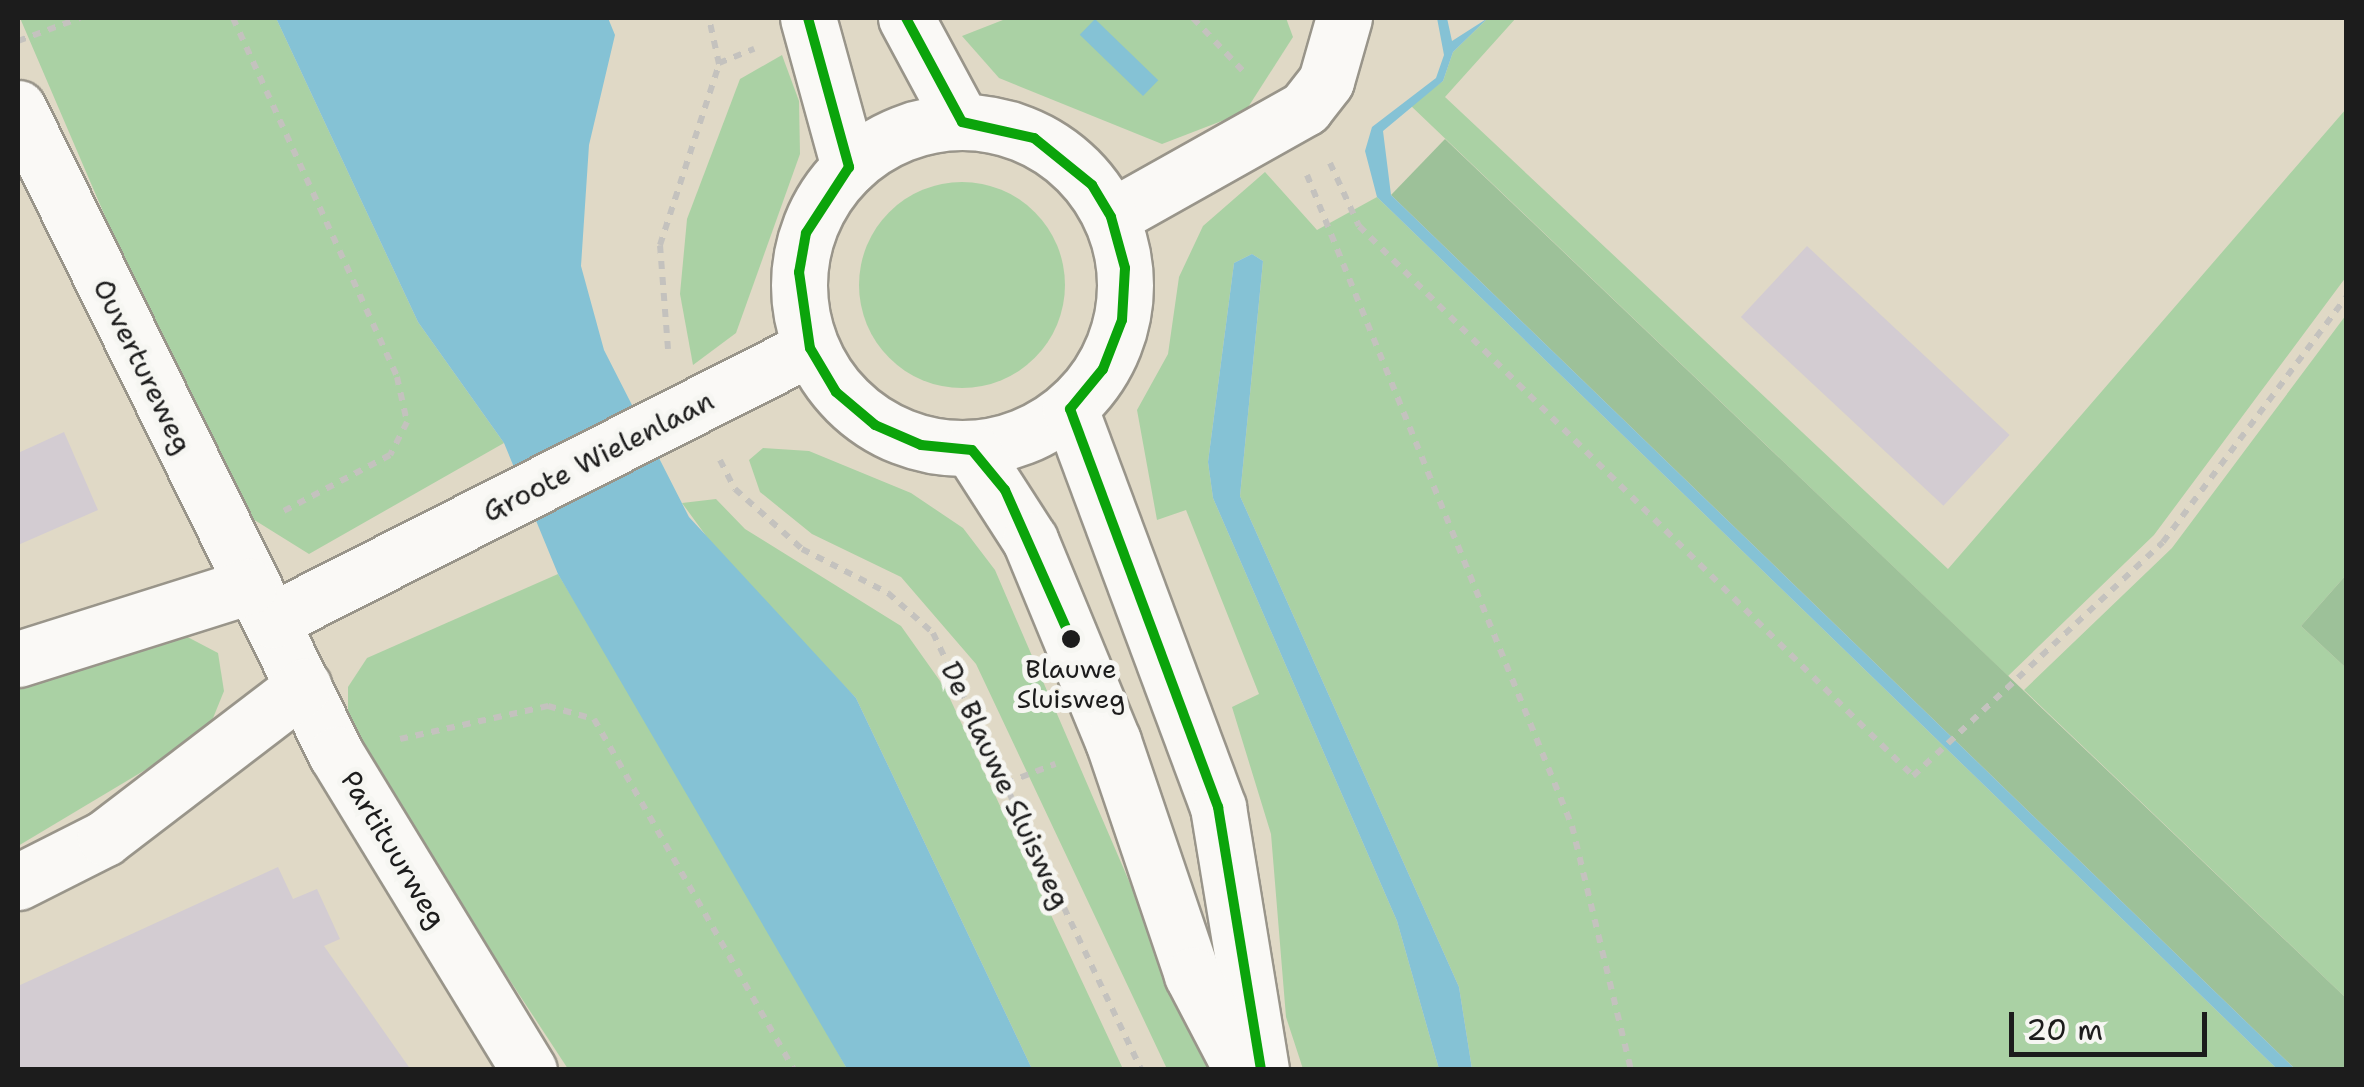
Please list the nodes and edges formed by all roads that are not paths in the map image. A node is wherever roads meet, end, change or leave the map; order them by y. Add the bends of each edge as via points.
1 (808, 18) edge
2 (906, 18) edge
3 (1344, 18) edge
4 (18, 108) edge
5 (962, 122) junction
6 (849, 167) junction
7 (1111, 217) junction
8 (810, 348) junction
9 (1070, 409) junction
10 (972, 450) junction
11 (250, 582) junction
12 (18, 659) edge
13 (304, 686) junction
14 (18, 882) edge
15 (529, 1070) edge
16 (1241, 1070) edge
17 (1261, 1070) edge

1 - 6 main road
2 - 5 main road
3 - 7 main road via 1326,81 1294,115
4 - 11 main road, Ouvertureweg
5 - 6 main road via 920,127
5 - 7 main road via 1034,138 1092,185
6 - 8 main road via 806,233 799,291
7 - 9 main road via 1125,268 1122,320 1103,368
8 - 10 main road via 836,392 875,425 922,445
8 - 11 main road, Groote Wielenlaan via 386,563
9 - 10 main road via 1024,438
9 - 17 main road via 1218,807
10 - 16 main road via 1030,540 1113,742 1192,975
11 - 12 main road
11 - 13 main road, Partituurweg
13 - 14 main road via 105,838
13 - 15 main road, Partituurweg via 336,754

